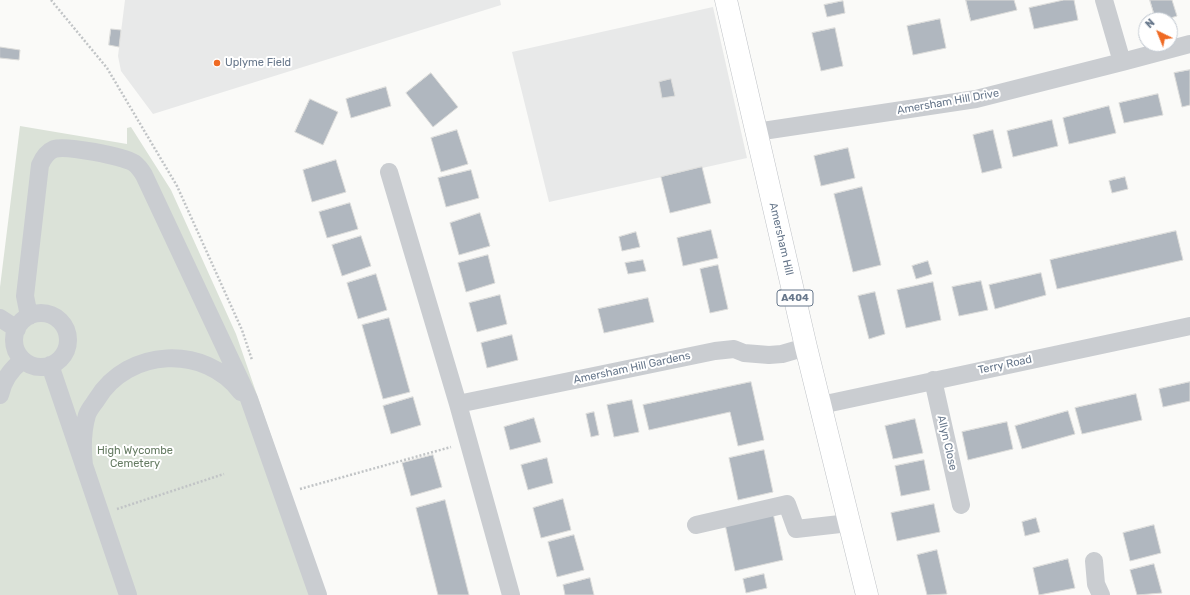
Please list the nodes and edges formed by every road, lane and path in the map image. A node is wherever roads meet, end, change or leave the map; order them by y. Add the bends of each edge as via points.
1 (726, 0) edge
2 (1104, 0) edge
3 (1190, 44) edge
4 (1122, 62) junction
5 (756, 132) junction
6 (389, 172) dead end
7 (0, 318) edge
8 (23, 323) junction
9 (1190, 326) edge
10 (806, 346) junction
11 (228, 352) junction
12 (22, 360) junction
13 (50, 365) junction
14 (213, 367) junction
15 (933, 380) junction
16 (59, 392) junction
17 (0, 395) edge
18 (96, 401) junction
19 (458, 404) junction
20 (821, 405) junction
21 (252, 406) junction
22 (468, 442) junction
23 (84, 466) junction
24 (224, 474) dead end
25 (298, 490) dead end
26 (961, 505) dead end
27 (118, 508) dead end
28 (849, 523) junction
29 (696, 525) dead end
30 (1094, 561) dead end
31 (128, 595) edge
32 (318, 595) edge
33 (511, 595) edge
34 (866, 595) edge
35 (1101, 595) edge

1 - 5 main road, Amersham Hill / A404
2 - 4 street
3 - 4 street, Amersham Hill Drive
4 - 5 street, Amersham Hill Drive via 976,99
5 - 10 main road, Amersham Hill / A404
6 - 19 street
7 - 8 street
8 - 11 street via 40,165 47,153 60,148 100,153 133,163 144,175
8 - 12 street via 15,345
8 - 13 street via 45,313 53,316 65,327 68,344 66,352 61,359
9 - 15 street, Terry Road
10 - 19 street, Amersham Hill Gardens via 782,354 769,355 744,353 734,349 715,352
10 - 20 main road, Amersham Hill / A404
11 - 14 street via 224,363
11 - 21 street
12 - 13 street via 38,367
12 - 17 street via 5,379
13 - 16 street
14 - 18 street via 181,357 152,359 125,369 103,388
14 - 21 street via 234,382
15 - 20 street, Terry Road
15 - 26 street, Allyn Close
16 - 18 street via 70,402 78,404
16 - 23 street
18 - 23 street via 88,413 82,442
19 - 22 street
20 - 28 main road, Amersham Hill / A404
21 - 32 street
22 - 25 path
22 - 33 street
23 - 31 street
24 - 27 path
28 - 29 street via 796,529 787,504
28 - 34 main road, Amersham Hill / A404
30 - 35 street via 1096,584

